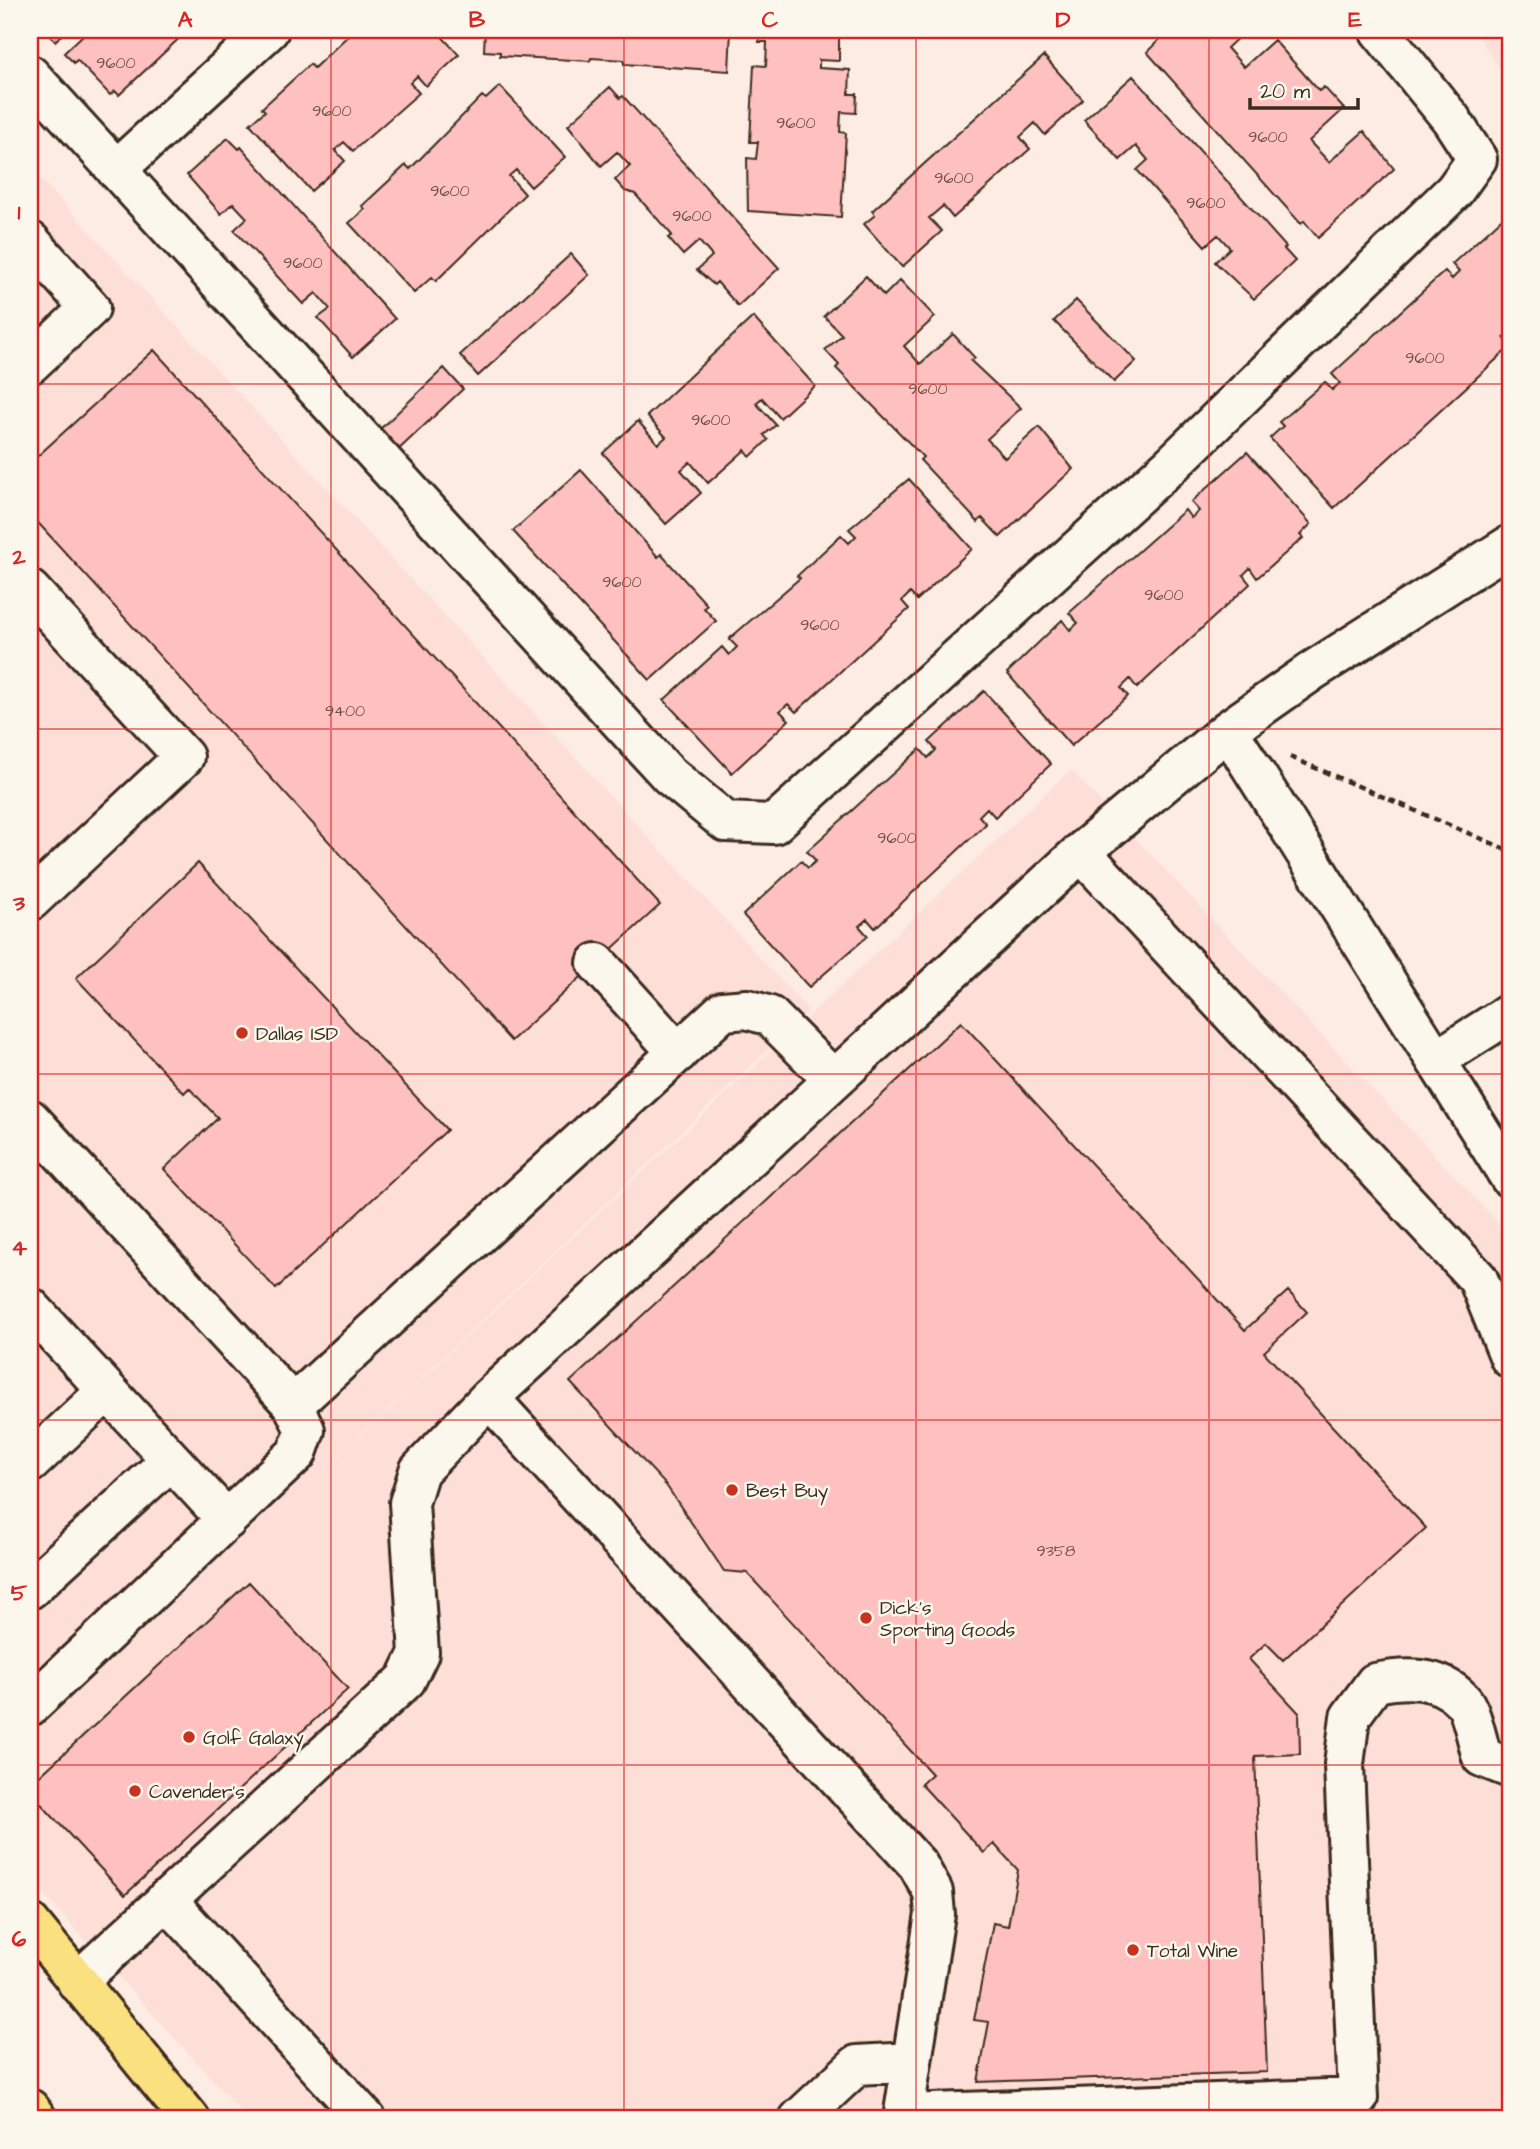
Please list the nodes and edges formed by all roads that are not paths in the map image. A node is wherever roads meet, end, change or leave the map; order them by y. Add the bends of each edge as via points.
1 (269, 30) edge
2 (1379, 30) edge
3 (30, 75) edge
4 (116, 170) junction
5 (30, 241) edge
6 (30, 364) edge
7 (1510, 545) edge
8 (30, 590) edge
9 (1228, 730) junction
10 (1081, 852) junction
11 (30, 901) edge
12 (597, 963) dead end
13 (1510, 1013) edge
14 (678, 1053) junction
15 (1436, 1060) junction
16 (833, 1079) junction
17 (30, 1119) edge
18 (1510, 1178) edge
19 (31, 1310) edge
20 (1510, 1358) edge
21 (107, 1391) junction
22 (489, 1398) junction
23 (293, 1405) junction
24 (171, 1460) junction
25 (30, 1463) edge
26 (227, 1520) junction
27 (30, 1589) edge
28 (30, 1704) edge
29 (1510, 1768) edge
30 (166, 1899) junction
31 (30, 1923) edge
32 (77, 1982) junction
33 (911, 2062) junction
34 (30, 2109) edge
35 (904, 2117) edge
36 (37, 2119) edge
37 (190, 2119) edge
38 (366, 2119) edge
39 (799, 2119) edge

1 - 4 lane
2 - 4 lane via 1477,159 1454,191 1172,464 774,824 726,822 669,775
3 - 4 lane
5 - 6 lane via 90,309
7 - 9 lane
8 - 11 lane via 184,757
9 - 10 lane
9 - 15 lane
10 - 16 lane
10 - 20 lane via 1478,1279
12 - 14 lane
13 - 15 lane
14 - 16 lane via 723,1011 747,1009 770,1016
14 - 23 lane
15 - 18 lane
16 - 22 lane
17 - 23 lane
19 - 21 lane
21 - 24 lane
21 - 25 lane
22 - 30 lane via 419,1471 409,1503 419,1653 406,1680
22 - 33 lane via 918,1865 933,1892 935,1914
23 - 26 lane via 305,1430 297,1453
24 - 26 lane
24 - 27 lane
26 - 28 lane
29 - 35 lane via 1482,1756 1464,1701 1435,1682 1406,1677 1375,1683 1350,1717 1344,1765 1358,2098
30 - 32 lane
30 - 38 lane
31 - 32 main road
32 - 37 main road
33 - 35 lane
33 - 39 lane via 857,2065
34 - 36 main road

